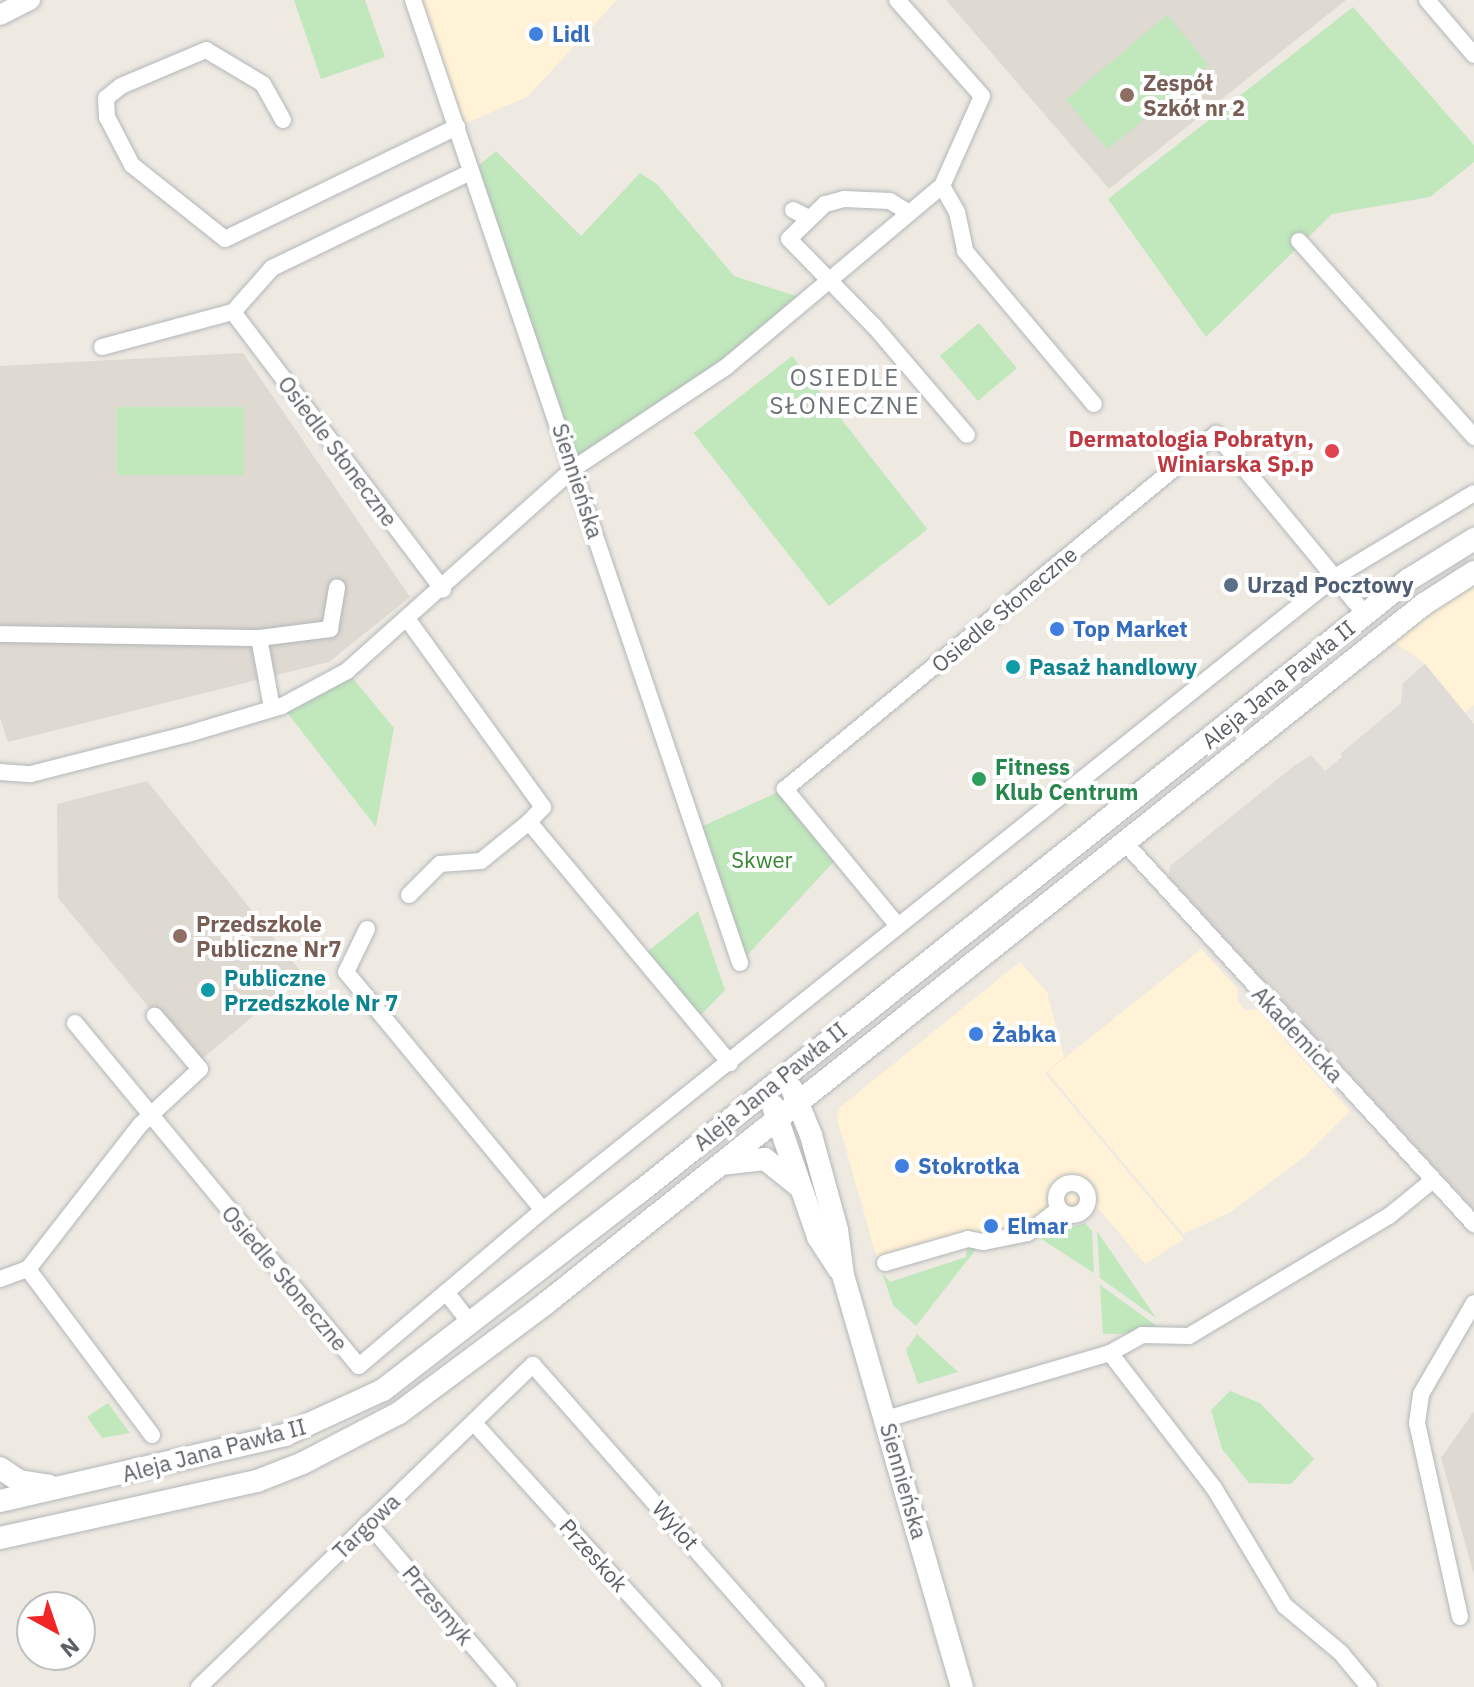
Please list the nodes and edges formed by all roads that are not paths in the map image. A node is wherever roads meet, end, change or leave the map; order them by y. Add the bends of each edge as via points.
1 (30, 0) edge
2 (413, 0) edge
3 (897, 0) edge
4 (1427, 0) edge
5 (0, 15) edge
6 (1474, 55) edge
7 (283, 120) dead end
8 (457, 127) junction
9 (471, 172) junction
10 (942, 186) junction
11 (793, 210) dead end
12 (908, 212) junction
13 (809, 218) junction
14 (1299, 241) dead end
15 (828, 278) junction
16 (233, 312) junction
17 (102, 347) dead end
18 (1094, 404) dead end
19 (967, 435) dead end
20 (1474, 437) edge
21 (573, 469) junction
22 (1474, 493) edge
23 (1474, 539) edge
24 (1474, 572) edge
25 (1335, 577) junction
26 (337, 588) dead end
27 (443, 590) junction
28 (1365, 614) junction
29 (408, 620) junction
30 (0, 634) edge
31 (1386, 636) junction
32 (259, 638) junction
33 (272, 708) junction
34 (0, 772) edge
35 (529, 822) junction
36 (1125, 843) junction
37 (409, 895) dead end
38 (898, 926) junction
39 (367, 929) dead end
40 (740, 963) dead end
41 (155, 1016) dead end
42 (75, 1023) dead end
43 (730, 1063) junction
44 (782, 1077) junction
45 (763, 1092) junction
46 (800, 1101) junction
47 (150, 1114) junction
48 (780, 1116) junction
49 (720, 1164) junction
50 (1433, 1180) junction
51 (807, 1194) junction
52 (1059, 1209) dead end
53 (543, 1210) junction
54 (1474, 1224) edge
55 (885, 1263) dead end
56 (28, 1269) junction
57 (843, 1275) junction
58 (0, 1279) edge
59 (446, 1292) junction
60 (1474, 1303) edge
61 (471, 1324) junction
62 (1110, 1353) junction
63 (533, 1365) joint
64 (886, 1419) junction
65 (474, 1423) junction
66 (152, 1435) dead end
67 (0, 1468) edge
68 (62, 1488) junction
69 (0, 1501) edge
70 (368, 1523) junction
71 (0, 1538) edge
72 (1460, 1617) dead end
73 (199, 1687) edge
74 (508, 1687) edge
75 (713, 1687) edge
76 (817, 1687) edge
77 (962, 1687) edge
78 (1369, 1687) edge

1 - 5 street
2 - 8 street, Siennieńska
3 - 10 street via 982,96
4 - 6 street
7 - 8 street via 263,84 206,50 121,86 106,98 107,117 132,165 225,239
8 - 9 street, Siennieńska
9 - 16 street via 272,268
9 - 21 street, Siennieńska
10 - 12 street
10 - 18 street via 957,212 965,251
11 - 13 street
12 - 13 street via 890,201 844,199 825,204
12 - 15 street
13 - 15 street via 789,239
14 - 20 street
15 - 19 street
15 - 21 street via 726,367
16 - 17 street
16 - 27 street, Osiedle Słoneczne
21 - 27 street
21 - 40 street, Siennieńska
22 - 25 street, Osiedle Słoneczne
23 - 28 main road, Aleja Jana Pawła II
24 - 31 main road, Aleja Jana Pawła II
25 - 28 street, Osiedle Słoneczne
25 - 38 street, Osiedle Słoneczne
25 - 38 street, Osiedle Słoneczne via 1216,434 785,789
26 - 32 street via 330,629
27 - 29 street
28 - 31 street
28 - 44 main road, Aleja Jana Pawła II
29 - 33 street via 347,671
29 - 35 street via 543,807
30 - 32 street
31 - 36 main road, Aleja Jana Pawła II
32 - 33 street
33 - 34 street via 31,774
35 - 37 street via 481,861 440,864
35 - 43 street
36 - 46 main road, Aleja Jana Pawła II
36 - 50 street, Akademicka
38 - 43 street, Osiedle Słoneczne
39 - 53 street via 346,972
41 - 47 street via 200,1069
42 - 47 street, Osiedle Słoneczne
43 - 53 street, Osiedle Słoneczne
44 - 45 main road, Aleja Jana Pawła II
44 - 46 main road, Siennieńska
45 - 48 main road, Siennieńska
45 - 61 main road, Aleja Jana Pawła II
46 - 48 main road, Aleja Jana Pawła II
46 - 57 main road, Siennieńska via 837,1230
47 - 56 street
47 - 59 street, Osiedle Słoneczne via 359,1366
48 - 49 main road, Aleja Jana Pawła II
48 - 51 main road, Siennieńska
49 - 51 main road via 765,1159 781,1166
49 - 71 main road, Aleja Jana Pawła II via 476,1357 363,1435 257,1481
50 - 54 street, Akademicka
50 - 62 street via 1389,1216 1189,1336 1142,1335
51 - 57 main road, Siennieńska via 818,1237
52 - 55 street via 1028,1233 984,1242 968,1239
53 - 59 street, Osiedle Słoneczne
56 - 58 street
56 - 66 street
57 - 64 main road, Siennieńska
59 - 61 street
60 - 72 street via 1421,1394 1417,1423
61 - 68 main road, Aleja Jana Pawła II via 383,1390 285,1435
62 - 64 street
62 - 78 street via 1214,1488 1285,1606 1341,1653
63 - 65 street, Targowa
63 - 76 street, Wylot
64 - 77 main road, Siennieńska
65 - 70 street, Targowa
65 - 75 street, Przeskok
67 - 68 main road via 19,1481
68 - 69 main road, Aleja Jana Pawła II
70 - 73 street, Targowa
70 - 74 street, Przesmyk

